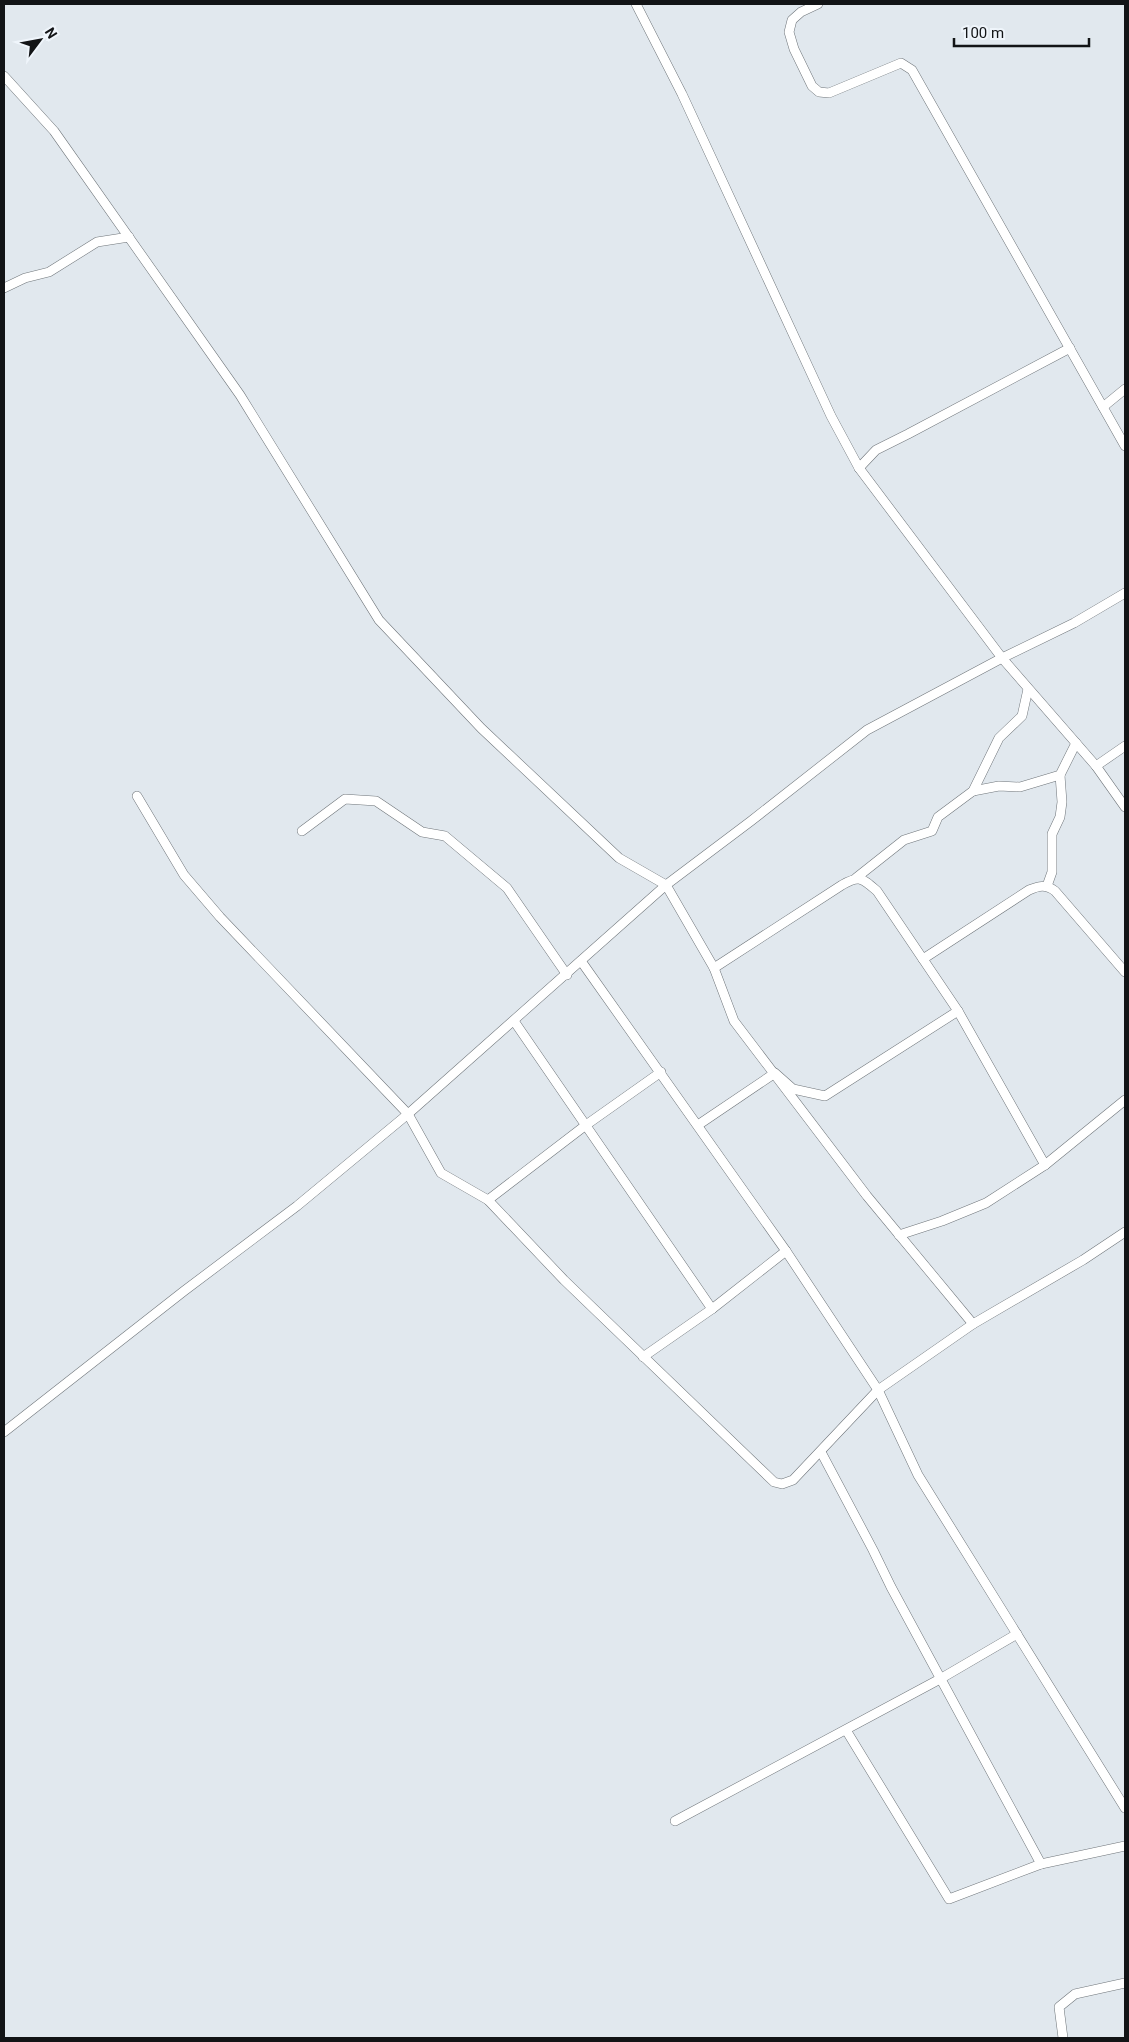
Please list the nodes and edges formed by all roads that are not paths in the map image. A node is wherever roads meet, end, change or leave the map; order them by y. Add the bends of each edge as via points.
1 (636, 4) edge
2 (818, 4) edge
3 (4, 76) edge
4 (129, 237) junction
5 (4, 288) edge
6 (1070, 348) junction
7 (1125, 389) edge
8 (1103, 407) junction
9 (1125, 446) edge
10 (859, 468) junction
11 (1125, 593) edge
12 (1002, 658) junction
13 (1028, 689) junction
14 (1076, 743) junction
15 (1125, 746) edge
16 (1096, 766) junction
17 (1060, 775) junction
18 (973, 790) junction
19 (137, 796) dead end
20 (1125, 806) edge
21 (302, 830) dead end
22 (856, 878) junction
23 (666, 885) junction
24 (1047, 886) junction
25 (923, 959) junction
26 (581, 961) junction
27 (714, 968) junction
28 (1125, 972) edge
29 (567, 975) junction
30 (958, 1011) junction
31 (514, 1021) junction
32 (661, 1072) junction
33 (775, 1073) junction
34 (1125, 1100) edge
35 (408, 1114) junction
36 (586, 1125) junction
37 (698, 1125) junction
38 (1045, 1165) junction
39 (488, 1200) junction
40 (1125, 1232) edge
41 (899, 1236) junction
42 (786, 1251) junction
43 (712, 1309) junction
44 (973, 1324) junction
45 (643, 1357) junction
46 (878, 1390) junction
47 (4, 1432) edge
48 (820, 1452) junction
49 (1017, 1634) junction
50 (940, 1679) junction
51 (846, 1730) junction
52 (1125, 1808) edge
53 (675, 1822) dead end
54 (1125, 1846) edge
55 (1041, 1864) junction
56 (1125, 1983) edge
57 (1063, 2038) edge

1 - 10 street via 682,94 831,416
2 - 6 street via 792,20 789,32 812,86 819,92 829,93 901,63 912,70
3 - 4 street via 54,131
4 - 5 street via 97,242 49,272
4 - 23 street via 240,396 379,620 481,728 612,852
6 - 8 street
6 - 10 street via 876,450
7 - 8 street
8 - 9 street
10 - 12 street
11 - 12 street via 1074,623
12 - 13 street
12 - 23 street via 867,730
13 - 14 street
13 - 18 street via 1022,716 999,738
14 - 16 street
14 - 17 street
15 - 16 street
16 - 20 street
17 - 18 street via 1020,787
17 - 24 street via 1062,802 1060,817 1052,834 1052,872
18 - 22 street via 938,817 932,831 904,840
19 - 35 street via 184,875
21 - 29 street via 345,798 376,801 422,832 445,836 507,888
22 - 25 street via 864,880 877,891
22 - 27 street
23 - 26 street
23 - 27 street
24 - 25 street via 1029,890
24 - 28 street via 1055,891
25 - 30 street
26 - 29 street
26 - 32 street
27 - 33 street via 734,1021
29 - 31 street
30 - 33 street via 825,1096 793,1088
30 - 38 street
31 - 35 street
31 - 36 street
32 - 36 street
32 - 37 street
33 - 37 street
33 - 41 street
34 - 38 street
35 - 39 street via 441,1173
35 - 47 street via 297,1206
36 - 39 street
36 - 43 street
37 - 42 street
38 - 41 street via 986,1203
39 - 45 street
40 - 44 street via 1084,1260
41 - 44 street
42 - 43 street
42 - 46 street
43 - 45 street
44 - 46 street
45 - 48 street via 774,1482 782,1484 793,1480
46 - 48 street
46 - 49 street via 918,1475
48 - 50 street
49 - 50 street
49 - 52 street
50 - 51 street
50 - 55 street
51 - 53 street
51 - 55 street via 949,1899
54 - 55 street
56 - 57 street via 1075,1994 1059,2007

